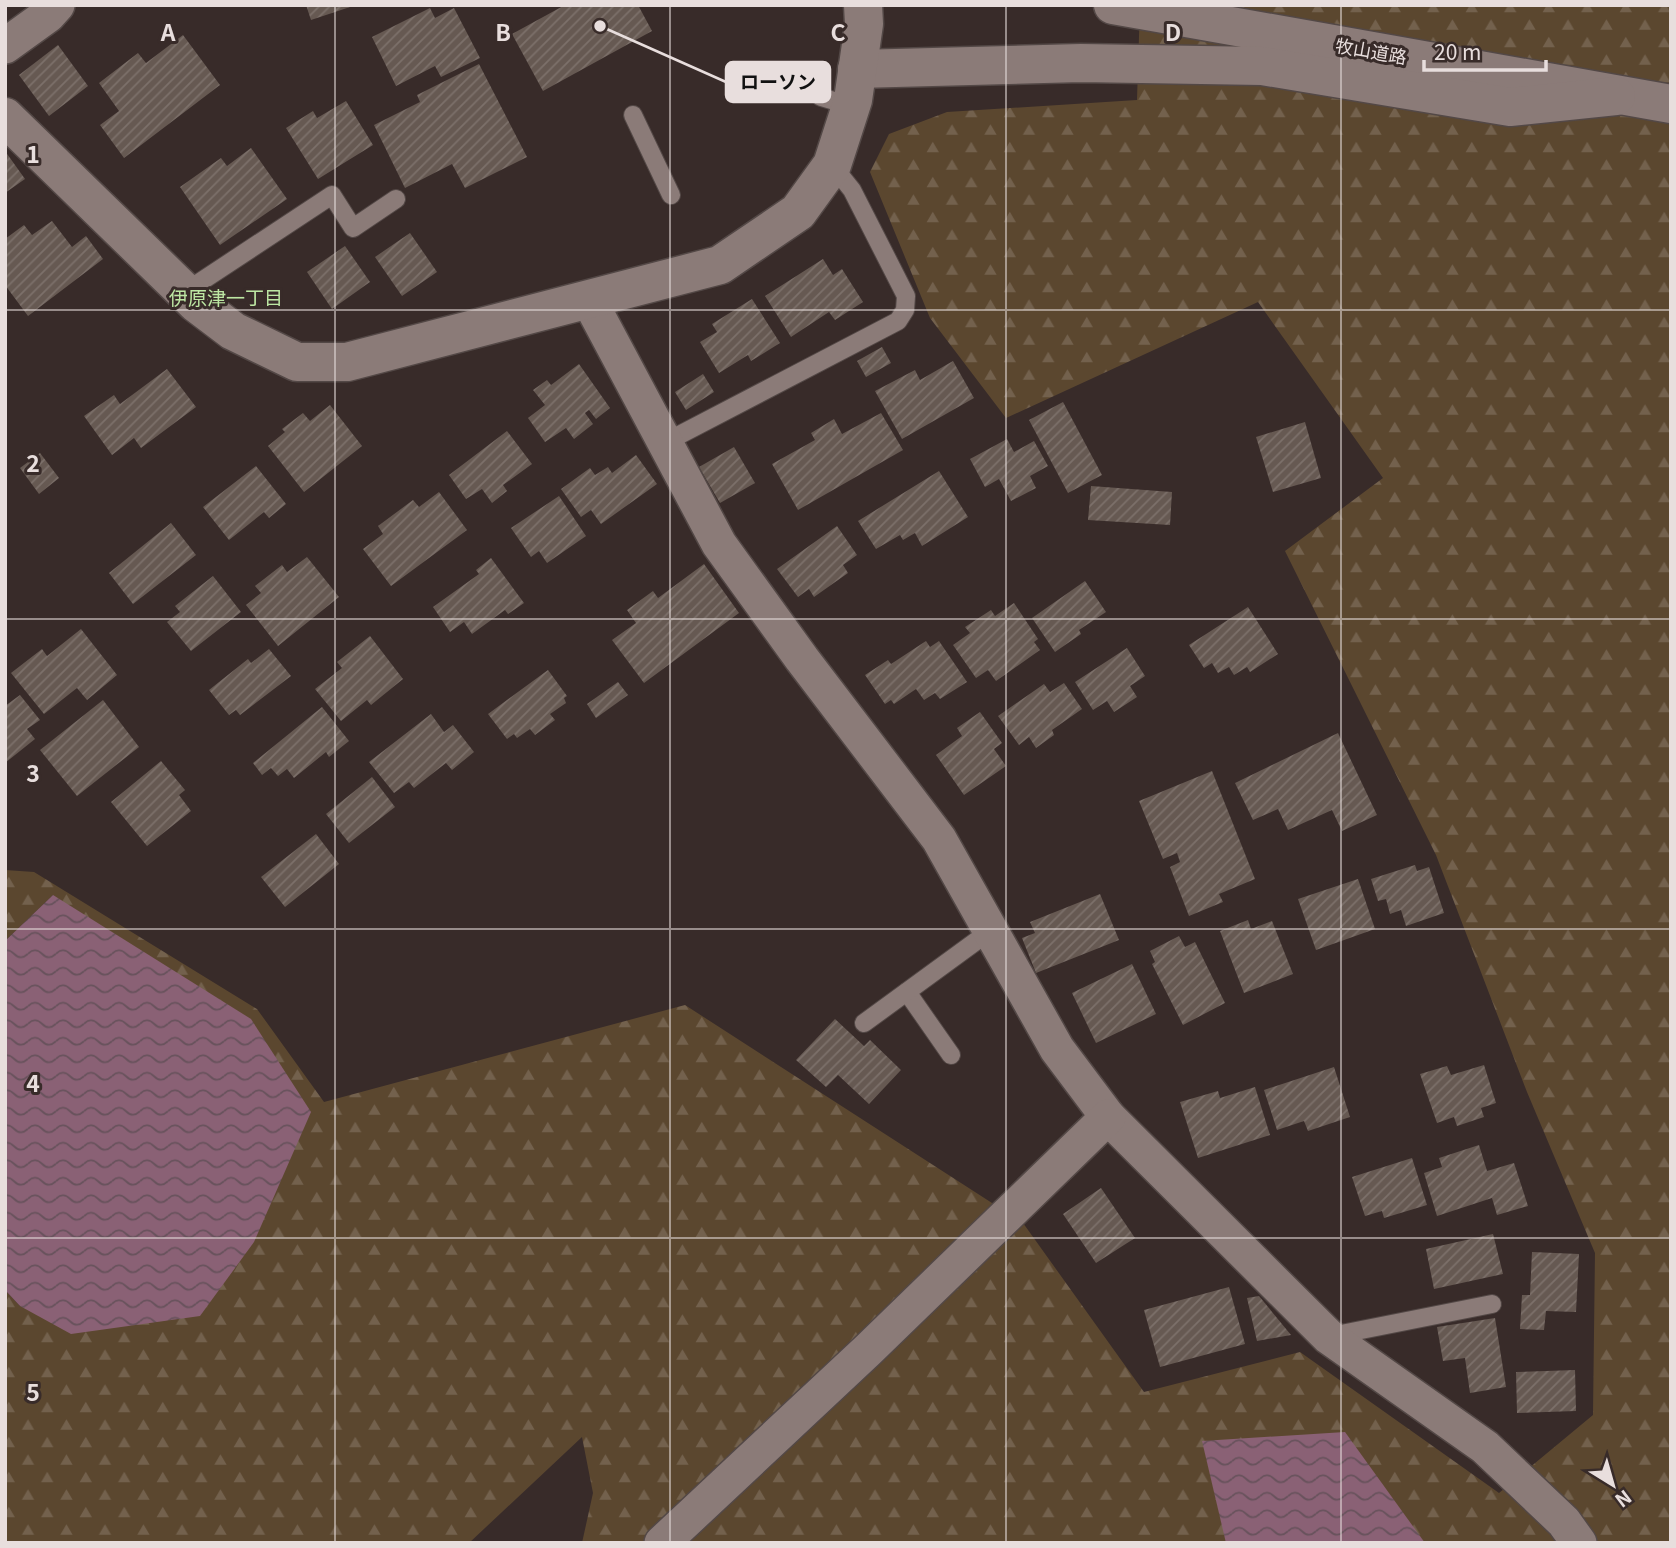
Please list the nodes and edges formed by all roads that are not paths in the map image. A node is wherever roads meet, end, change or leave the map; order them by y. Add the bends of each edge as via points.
1 (57, 5) edge
2 (863, 5) edge
3 (1113, 5) edge
4 (5, 46) edge
5 (857, 69) junction
6 (1616, 96) junction
7 (1671, 104) edge
8 (633, 116) dead end
9 (5, 117) edge
10 (832, 165) junction
11 (671, 195) dead end
12 (396, 199) dead end
13 (185, 292) junction
14 (589, 300) junction
15 (664, 443) junction
16 (990, 931) junction
17 (907, 992) junction
18 (864, 1023) dead end
19 (951, 1055) dead end
20 (1108, 1117) junction
21 (1492, 1304) dead end
22 (1329, 1337) junction
23 (662, 1543) edge
24 (1579, 1543) edge

1 - 4 street
2 - 5 street
3 - 6 street, 牧山道路
5 - 6 street via 1081,63 1262,66 1510,107
5 - 10 street via 836,102
6 - 7 street, 牧山道路
8 - 11 lane
9 - 13 street
10 - 14 street via 798,212 720,265
10 - 15 lane via 852,190 906,296 905,310 898,321
12 - 13 lane via 354,228 332,195
13 - 14 street via 233,331 297,362 347,362
14 - 15 street
15 - 16 street via 719,544 939,839
16 - 17 lane
16 - 20 street via 1057,1049
17 - 18 lane
17 - 19 lane
20 - 22 street
20 - 23 street
21 - 22 lane
22 - 24 street via 1485,1447

